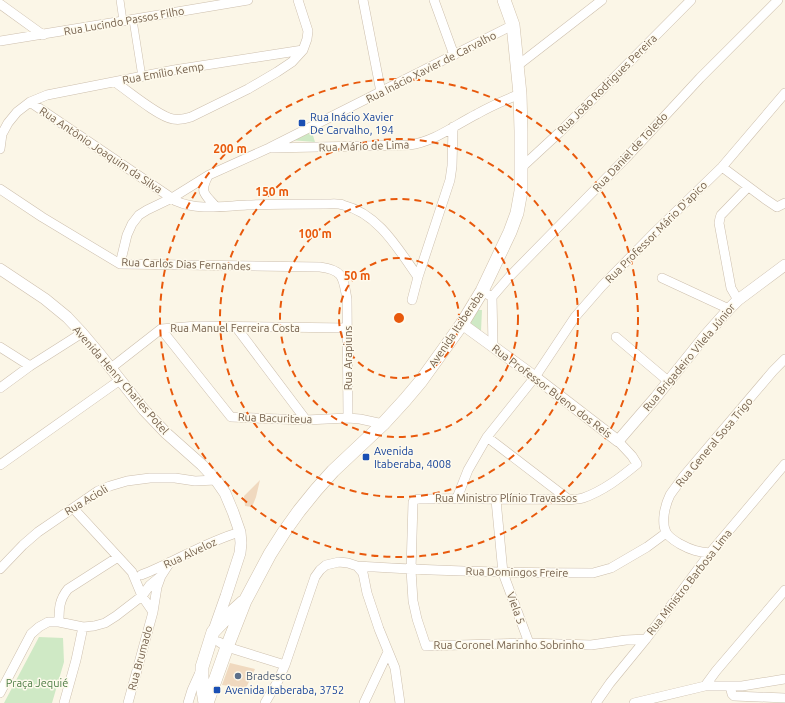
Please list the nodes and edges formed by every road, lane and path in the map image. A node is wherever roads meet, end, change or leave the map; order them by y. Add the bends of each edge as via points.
1 (120, 0) edge
2 (248, 0) edge
3 (298, 0) edge
4 (363, 0) edge
5 (434, 0) edge
6 (602, 0) edge
7 (691, 0) edge
8 (778, 0) edge
9 (508, 2) edge
10 (0, 4) edge
11 (133, 20) junction
12 (123, 22) junction
13 (513, 26) junction
14 (43, 34) junction
15 (0, 41) edge
16 (303, 50) junction
17 (454, 55) junction
18 (517, 66) junction
19 (142, 77) junction
20 (115, 82) junction
21 (381, 92) junction
22 (785, 93) edge
23 (520, 94) junction
24 (30, 102) junction
25 (453, 127) junction
26 (269, 148) junction
27 (0, 149) edge
28 (522, 167) junction
29 (722, 167) junction
30 (208, 175) junction
31 (748, 187) junction
32 (0, 189) edge
33 (172, 198) junction
34 (785, 203) edge
35 (216, 207) junction
36 (120, 264) junction
37 (785, 265) edge
38 (0, 269) edge
39 (418, 277) junction
40 (662, 278) dead end
41 (487, 294) junction
42 (348, 299) joint
43 (412, 300) dead end
44 (738, 300) junction
45 (729, 309) junction
46 (462, 324) junction
47 (236, 327) junction
48 (348, 328) junction
49 (161, 329) junction
50 (82, 333) junction
51 (616, 337) dead end
52 (493, 346) junction
53 (0, 347) edge
54 (785, 359) edge
55 (30, 366) junction
56 (111, 368) junction
57 (535, 377) junction
58 (120, 380) junction
59 (668, 381) junction
60 (0, 388) edge
61 (348, 418) junction
62 (306, 420) junction
63 (383, 424) junction
64 (487, 437) junction
65 (618, 441) junction
66 (637, 464) joint
67 (785, 464) edge
68 (0, 465) edge
69 (216, 480) junction
70 (457, 498) junction
71 (568, 499) junction
72 (496, 500) junction
73 (74, 508) junction
74 (240, 532) junction
75 (666, 533) junction
76 (710, 553) junction
77 (118, 557) junction
78 (170, 562) junction
79 (357, 566) junction
80 (0, 569) edge
81 (411, 570) junction
82 (132, 572) junction
83 (503, 573) junction
84 (141, 575) junction
85 (161, 576) junction
86 (785, 590) edge
87 (142, 596) junction
88 (226, 596) junction
89 (245, 601) junction
90 (153, 612) junction
91 (224, 619) junction
92 (59, 622) junction
93 (83, 627) junction
94 (646, 638) junction
95 (220, 641) junction
96 (529, 643) junction
97 (388, 652) junction
98 (286, 665) junction
99 (202, 667) junction
100 (785, 679) edge
101 (705, 686) junction
102 (730, 686) junction
103 (0, 693) edge
104 (785, 698) edge
105 (64, 703) edge
106 (128, 703) edge
107 (188, 703) edge
108 (206, 703) edge
109 (265, 703) edge
110 (364, 703) edge
111 (400, 703) edge
112 (596, 703) edge
113 (634, 703) edge

1 - 12 street
2 - 11 street, Rua Lucindo Passos Filho
3 - 16 street via 308,31
4 - 21 street
5 - 17 street
6 - 18 street
7 - 28 street, Rua João Rodrigues Pereira
8 - 41 street, Rua Daniel de Toledo via 516,270
9 - 13 main road, Avenida Itaberaba
10 - 14 street
11 - 12 street, Rua Lucindo Passos Filho
11 - 19 street
12 - 14 street, Rua Lucindo Passos Filho
13 - 17 street, Rua Inácio Xavier de Carvalho
13 - 18 main road, Avenida Itaberaba
14 - 15 street, Rua Lucindo Passos Filho
16 - 19 street, Rua Emílio Kemp
16 - 20 street via 292,62 248,89 182,120 158,113
17 - 21 street, Rua Inácio Xavier de Carvalho
18 - 23 main road, Avenida Itaberaba
19 - 20 street, Rua Emílio Kemp
20 - 24 street, Rua Emílio Kemp via 47,95
21 - 26 street, Rua Inácio Xavier de Carvalho
22 - 29 street, Rua Professor Mário D'apico
23 - 25 street, Rua Mário de Lima
23 - 28 main road, Avenida Itaberaba
24 - 27 street, Rua Emílio Kemp via 8,123 2,134
24 - 33 street, Rua Antônio Joaquim da Silva
25 - 26 street, Rua Mário de Lima via 426,141 409,145
25 - 39 street via 450,180
26 - 30 street, Rua Inácio Xavier de Carvalho
28 - 41 main road, Avenida Itaberaba via 517,213
29 - 31 street
29 - 57 street, Rua Professor Mário D'apico via 602,286 575,317
30 - 33 street, Rua Inácio Xavier de Carvalho
30 - 35 street via 203,190
31 - 34 street via 777,207
31 - 44 street via 722,215 719,223 731,288
32 - 36 street, Rua Carlos Dias Fernandes
33 - 35 street, Rua Antônio Joaquim da Silva via 197,207
33 - 36 street, Rua Inácio Xavier de Carvalho via 139,214 135,219 127,235
35 - 39 street, Rua Antônio Joaquim da Silva via 342,204 374,221 387,234
36 - 42 street, Rua Carlos Dias Fernandes via 330,268 341,275
37 - 44 street, Rua Brigadeiro Vilela Júnior
38 - 50 street, Avenida Henry Charles Potel via 56,308
39 - 43 street
40 - 45 street
41 - 46 main road, Avenida Itaberaba
41 - 52 street
42 - 48 street, Rua Arapiuns
44 - 45 street, Rua Brigadeiro Vilela Júnior
45 - 59 street, Rua Brigadeiro Vilela Júnior
46 - 52 street, Rua Professor Bueno dos Reis
46 - 63 main road, Avenida Itaberaba via 405,400
47 - 48 street, Rua Manuel Ferreira Costa
47 - 49 street, Rua Manuel Ferreira Costa via 197,326
47 - 62 street
48 - 61 street, Rua Arapiuns
49 - 56 street, Rua Manuel Ferreira Costa
49 - 62 street, Rua Bacuriteua via 231,417
50 - 55 street
50 - 56 street, Avenida Henry Charles Potel
51 - 59 street
52 - 57 street, Rua Professor Bueno dos Reis
53 - 55 street
54 - 75 street, Rua General Sosa Trigo via 683,477 670,496 664,513
55 - 60 street
56 - 58 street, Avenida Henry Charles Potel
57 - 64 street, Rua Professor Mário D'apico
57 - 65 street, Rua Professor Bueno dos Reis
58 - 68 street
58 - 69 street, Avenida Henry Charles Potel via 166,433
59 - 65 street, Rua Brigadeiro Vilela Júnior
61 - 62 street, Rua Bacuriteua
61 - 63 street, Rua Bacuriteua
63 - 89 main road, Avenida Itaberaba via 333,471 299,511 270,554
64 - 70 street, Rua Professor Mário D'apico via 468,470
64 - 71 street
65 - 66 street, Rua Professor Bueno dos Reis
66 - 71 street, Rua Ministro Plínio Travassos via 596,493 580,499
67 - 76 street, Rua Ministro Barbosa Lima
69 - 73 street, Rua Acioli via 150,478 127,481 98,491
69 - 74 street, Avenida Henry Charles Potel via 225,493
70 - 72 street, Rua Ministro Plínio Travassos
70 - 81 street, Rua Ministro Plínio Travassos via 414,500
71 - 72 street, Rua Ministro Plínio Travassos
72 - 83 street, Viela 5
73 - 77 street
73 - 80 street, Rua Acioli via 38,532
74 - 78 street, Rua Alveloz
74 - 88 street, Avenida Henry Charles Potel via 240,553
75 - 76 street via 675,541 698,552
75 - 83 street, Rua Domingos Freire via 648,547 611,568 593,573
76 - 94 street, Rua Ministro Barbosa Lima
77 - 82 street
77 - 92 street via 68,589 60,604
78 - 84 street, Rua Alveloz
78 - 85 street, Rua Brumado
79 - 81 street, Rua Domingos Freire
79 - 97 street via 363,573 367,593
79 - 98 street, Rua Domingos Freire via 339,562 326,565 314,577
81 - 83 street, Rua Domingos Freire
81 - 96 street, Rua Coronel Marinho Sobrinho via 412,601 426,646
82 - 84 street, Rua Alveloz
82 - 87 street, Rua Brumado
83 - 96 street, Viela 5
84 - 85 street, Rua Alveloz
85 - 87 street, Rua Alveloz
85 - 90 street, Rua Brumado
86 - 101 street
87 - 90 street, Rua Brumado
87 - 93 street, Rua Alveloz via 105,623
88 - 91 street, Avenida Henry Charles Potel
88 - 95 street, Avenida Henry Charles Potel
89 - 91 main road, Avenida Itaberaba
89 - 95 main road, Avenida Itaberaba
90 - 106 street, Rua Brumado
91 - 95 main road
92 - 93 street
92 - 103 street via 48,622 31,634
93 - 105 street
94 - 96 street, Rua Coronel Marinho Sobrinho via 591,645
94 - 112 street, Rua Ministro Barbosa Lima
95 - 98 street
95 - 99 main road, Avenida Itaberaba
95 - 108 main road, Avenida Itaberaba
97 - 110 street
97 - 111 street via 394,668
98 - 109 street, Rua Domingos Freire
99 - 107 street
99 - 108 main road, Avenida Itaberaba
100 - 102 street
101 - 102 street
101 - 113 street
102 - 104 street via 734,696

